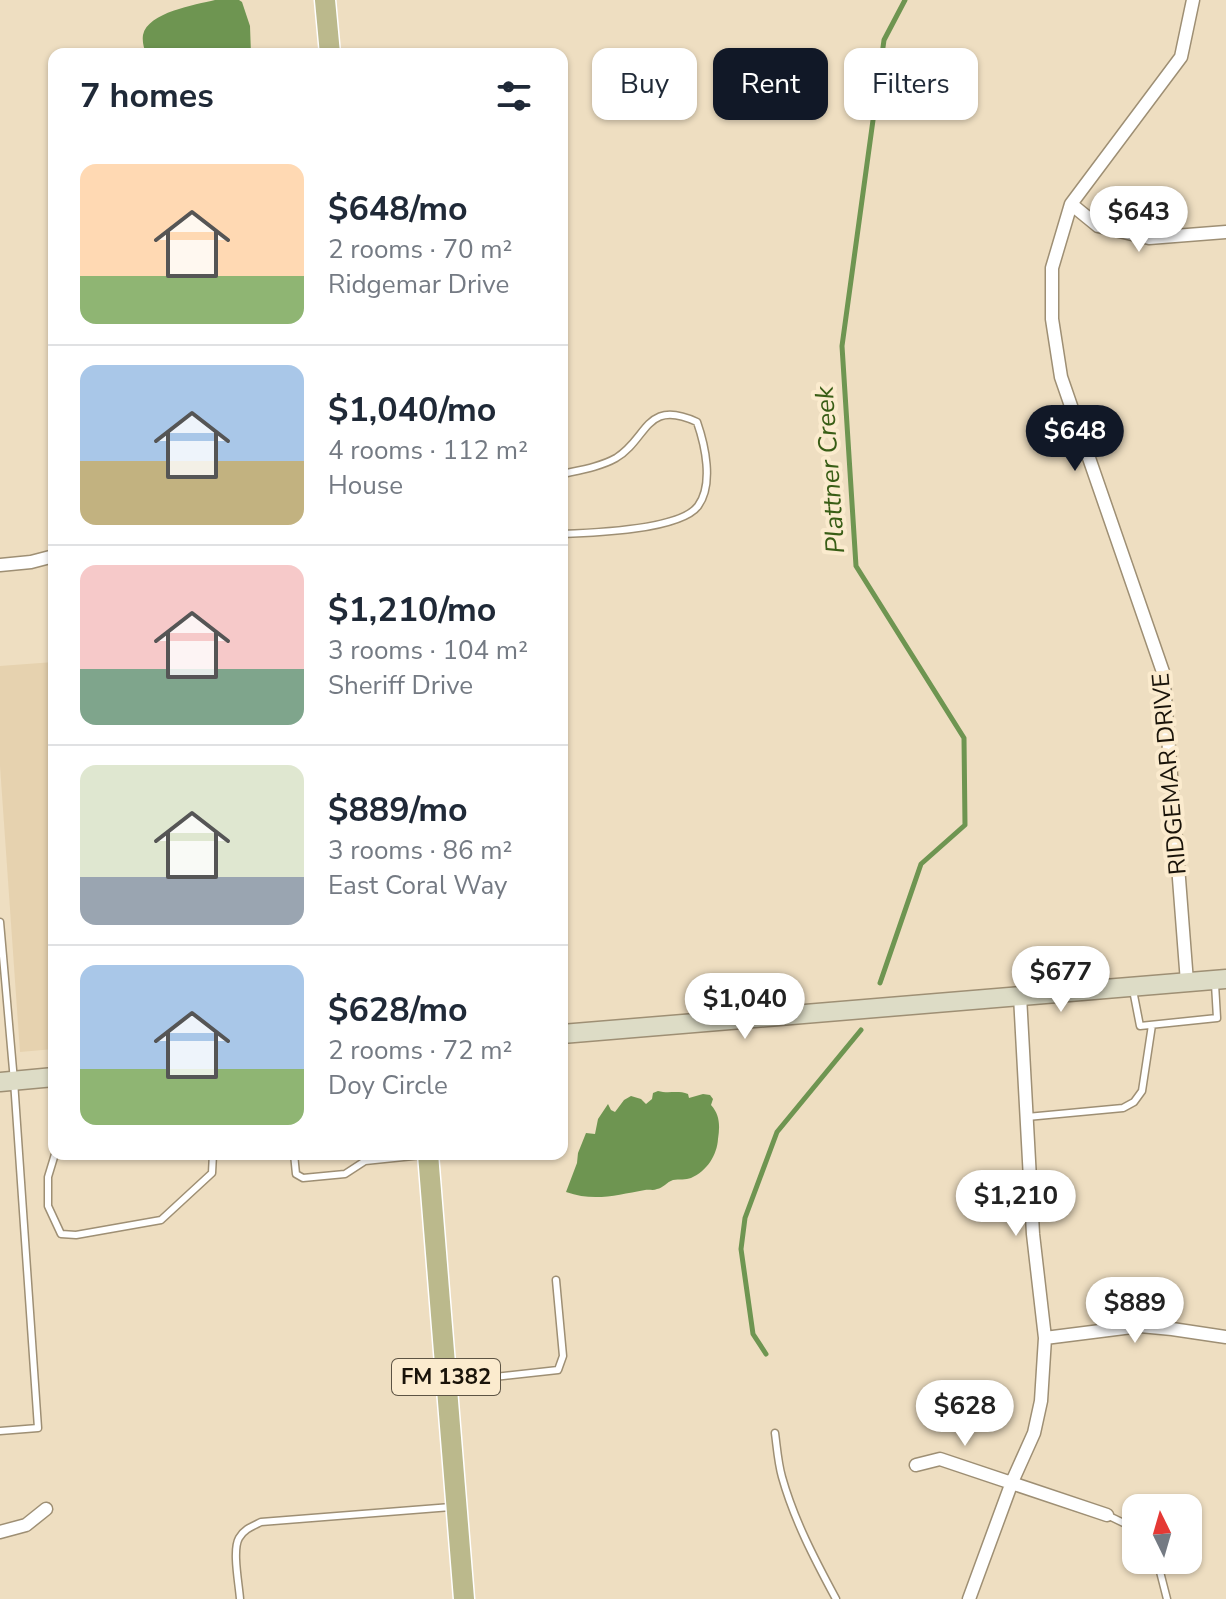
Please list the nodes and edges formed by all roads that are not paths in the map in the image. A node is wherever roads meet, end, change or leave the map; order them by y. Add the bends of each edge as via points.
1 (325, 0) edge
2 (1193, 0) edge
3 (329, 48) edge
4 (1071, 204) junction
5 (1226, 232) edge
6 (568, 472) edge
7 (568, 534) edge
8 (48, 558) edge
9 (0, 565) edge
10 (0, 922) edge
11 (1220, 980) edge
12 (1187, 982) junction
13 (1133, 987) junction
14 (1020, 996) junction
15 (1152, 1025) junction
16 (568, 1034) edge
17 (48, 1078) edge
18 (7, 1081) edge
19 (1027, 1117) junction
20 (53, 1160) edge
21 (213, 1160) edge
22 (295, 1160) edge
23 (374, 1160) edge
24 (428, 1160) edge
25 (556, 1280) dead end
26 (1226, 1337) edge
27 (1045, 1338) junction
28 (447, 1382) junction
29 (0, 1431) edge
30 (775, 1433) dead end
31 (916, 1465) dead end
32 (1012, 1482) junction
33 (457, 1507) junction
34 (46, 1509) dead end
35 (1107, 1515) joint
36 (1122, 1522) edge
37 (0, 1532) edge
38 (1161, 1574) edge
39 (240, 1599) edge
40 (464, 1599) edge
41 (836, 1599) edge
42 (969, 1599) edge
43 (1167, 1599) edge

1 - 3 main road
2 - 4 street, RIDGEMAR DRIVE via 1181,57
4 - 5 street via 1098,226 1149,238
4 - 12 street, RIDGEMAR DRIVE via 1052,268 1052,319 1061,377 1163,672
6 - 7 lane via 618,457 656,418 685,416 697,422 702,437 706,487 697,507 676,520 640,528
8 - 9 street
10 - 18 lane
11 - 12 street
11 - 15 lane via 1217,1018
12 - 13 street
13 - 14 street
13 - 15 lane via 1140,1026
14 - 16 street
14 - 19 street
15 - 19 lane via 1142,1091 1134,1102 1123,1108
17 - 18 street
18 - 29 lane via 38,1428
19 - 27 street
20 - 21 lane via 48,1206 61,1234 76,1235 161,1220 212,1173
22 - 23 lane via 296,1174 303,1178 345,1174
24 - 28 main road, FM 1382
25 - 28 lane via 563,1356 558,1370
26 - 27 street via 1140,1326
27 - 32 street via 1034,1433
28 - 33 main road, FM 1382
30 - 41 lane via 792,1506
31 - 32 street via 940,1459
32 - 35 street
32 - 42 street
33 - 39 lane via 261,1522 239,1537 236,1548
33 - 40 main road, FM 1382
34 - 37 street via 26,1525
35 - 36 lane
38 - 43 lane

